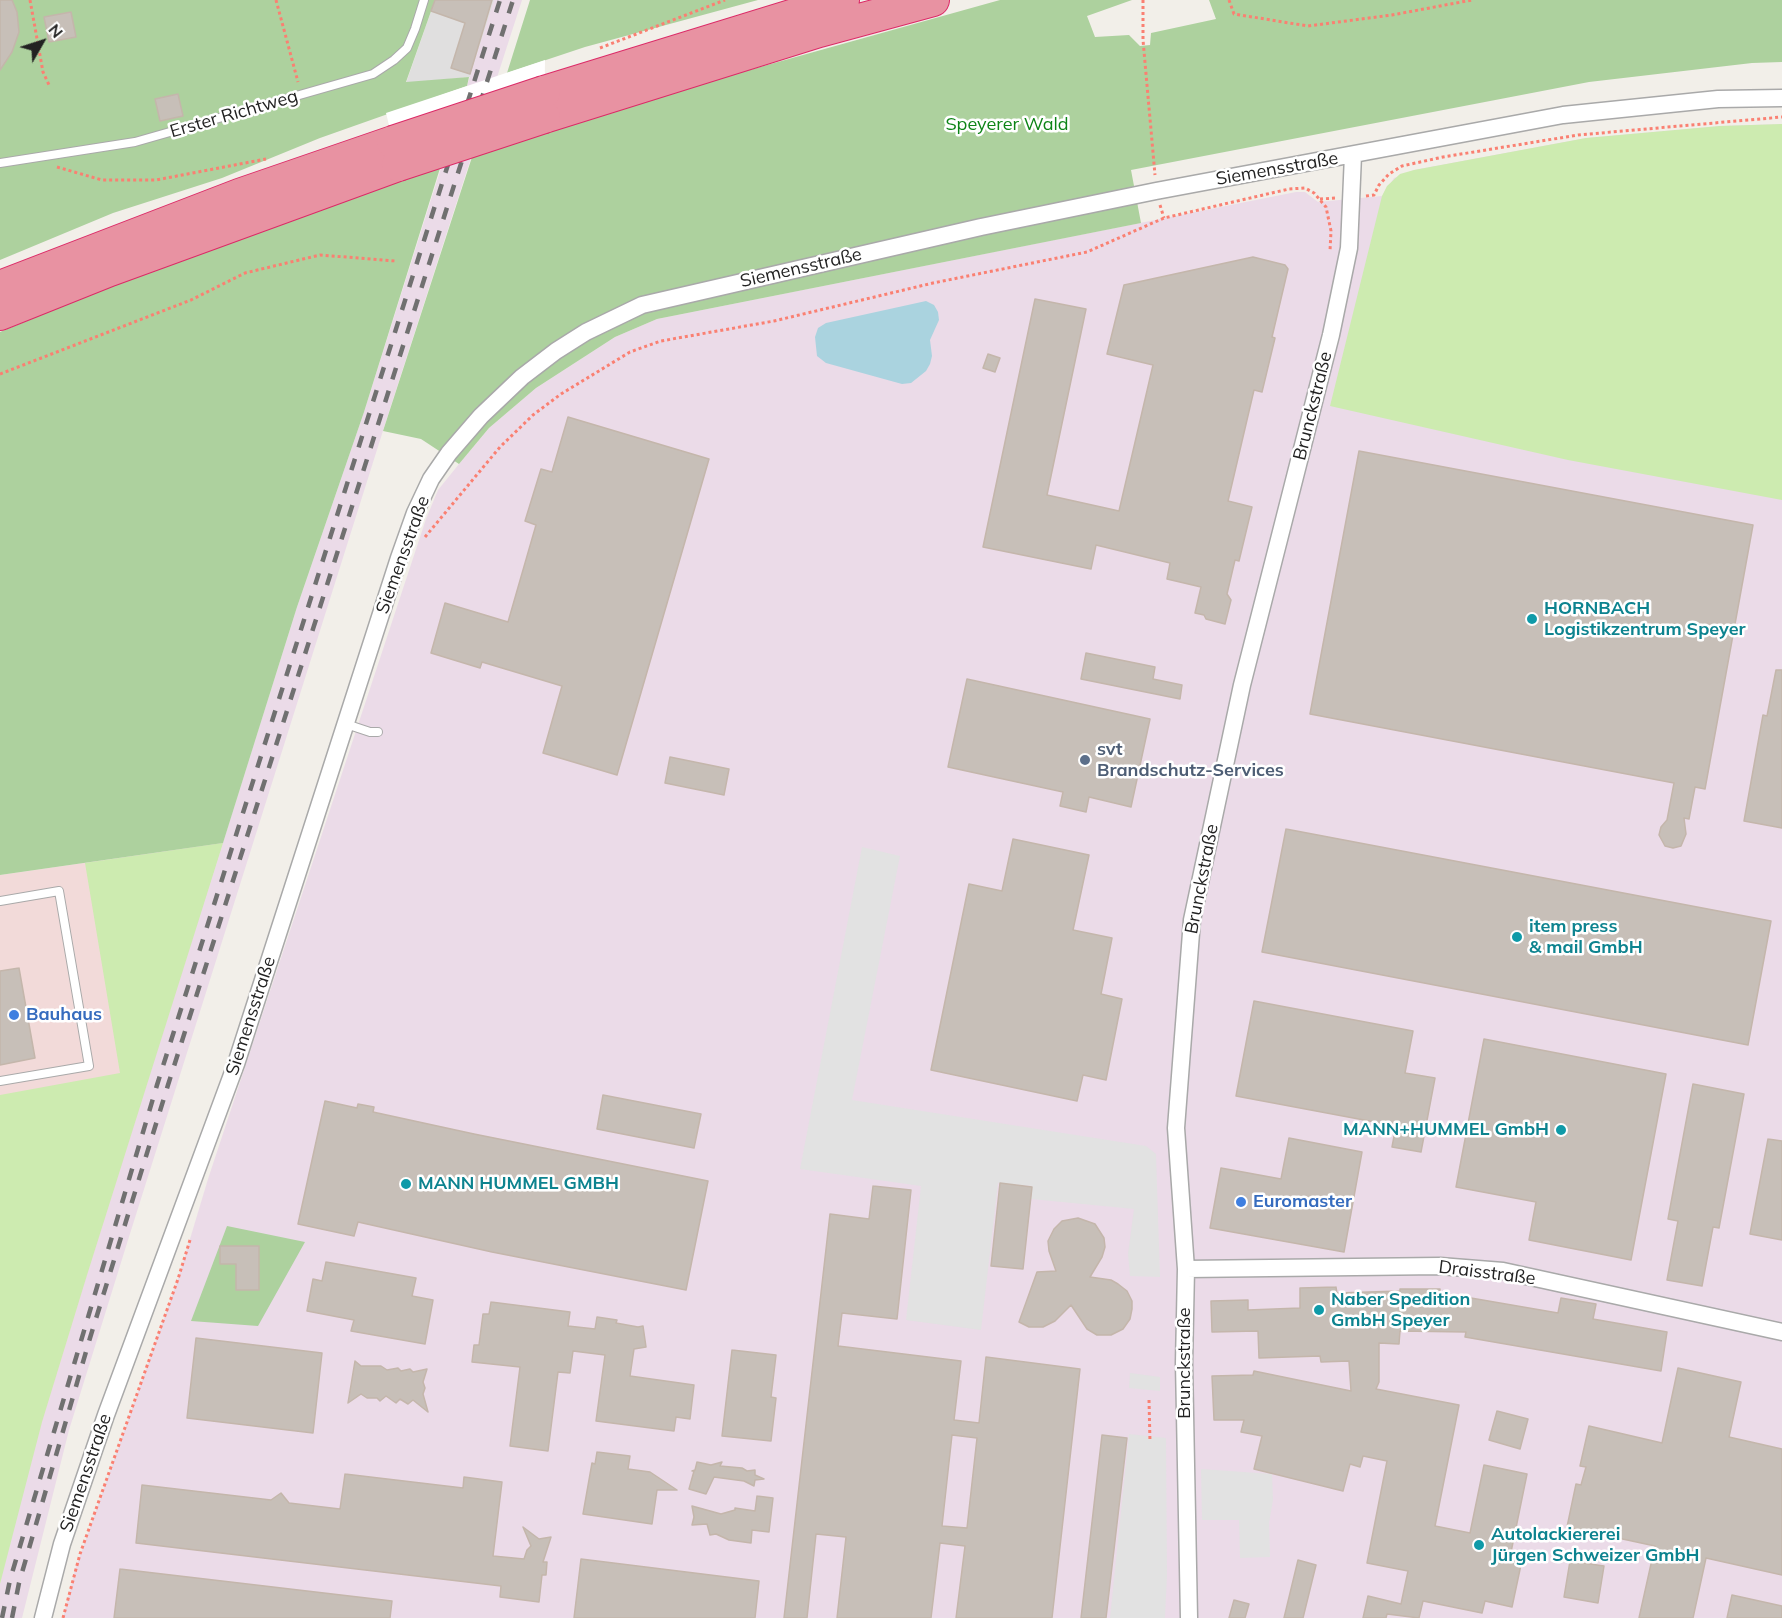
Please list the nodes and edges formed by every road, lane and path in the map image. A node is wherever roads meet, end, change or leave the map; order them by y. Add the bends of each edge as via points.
1 (30, 0) edge
2 (276, 0) edge
3 (424, 0) edge
4 (725, 0) edge
5 (843, 0) edge
6 (933, 0) edge
7 (1143, 0) edge
8 (1229, 0) edge
9 (1472, 0) edge
10 (598, 49) dead end
11 (50, 87) dead end
12 (302, 95) junction
13 (1782, 98) edge
14 (544, 105) junction
15 (1782, 117) edge
16 (396, 153) junction
17 (1353, 154) junction
18 (275, 157) dead end
19 (40, 158) junction
20 (0, 163) edge
21 (1156, 191) junction
22 (1351, 198) junction
23 (1320, 199) junction
24 (1330, 253) dead end
25 (396, 261) dead end
26 (0, 287) edge
27 (0, 314) edge
28 (0, 374) edge
29 (423, 539) dead end
30 (345, 724) junction
31 (378, 732) dead end
32 (0, 902) edge
33 (0, 1081) edge
34 (1185, 1269) junction
35 (1782, 1332) edge
36 (1149, 1400) dead end
37 (1150, 1442) dead end
38 (43, 1618) edge
39 (1189, 1618) edge

1 - 11 path
2 - 12 path
3 - 12 lane, Erster Richtweg via 407,48 394,60 373,74
4 - 10 path
5 - 14 highway
6 - 14 highway
7 - 21 path
8 - 9 path via 1234,14 1308,26
12 - 19 lane, Erster Richtweg via 135,142
13 - 17 street, Siemensstraße via 1718,99 1563,115
14 - 16 highway, bridge
15 - 22 path via 1578,135 1443,157 1402,166 1389,174 1374,195
16 - 26 highway via 238,195
16 - 27 highway
17 - 21 street, Siemensstraße
17 - 22 street, Brunckstraße
18 - 19 path via 156,180 102,180 62,170
19 - 20 lane, Erster Richtweg
21 - 30 street, Siemensstraße via 642,305 556,351 481,416 431,480 399,558
22 - 23 path
22 - 34 street, Brunckstraße via 1349,248 1331,335 1242,685 1192,920 1176,1128
23 - 24 path via 1326,207 1331,231
23 - 29 path via 1305,188 1289,189 1164,218 1087,252 774,321 661,341 630,352 533,415 500,447
25 - 28 path via 320,255 245,273 191,300
30 - 31 lane
30 - 38 street, Siemensstraße via 236,1064 62,1544
32 - 33 lane via 59,891 89,1066
34 - 35 street, Draisstraße via 1440,1266 1503,1271
34 - 39 street, Brunckstraße
36 - 37 path

